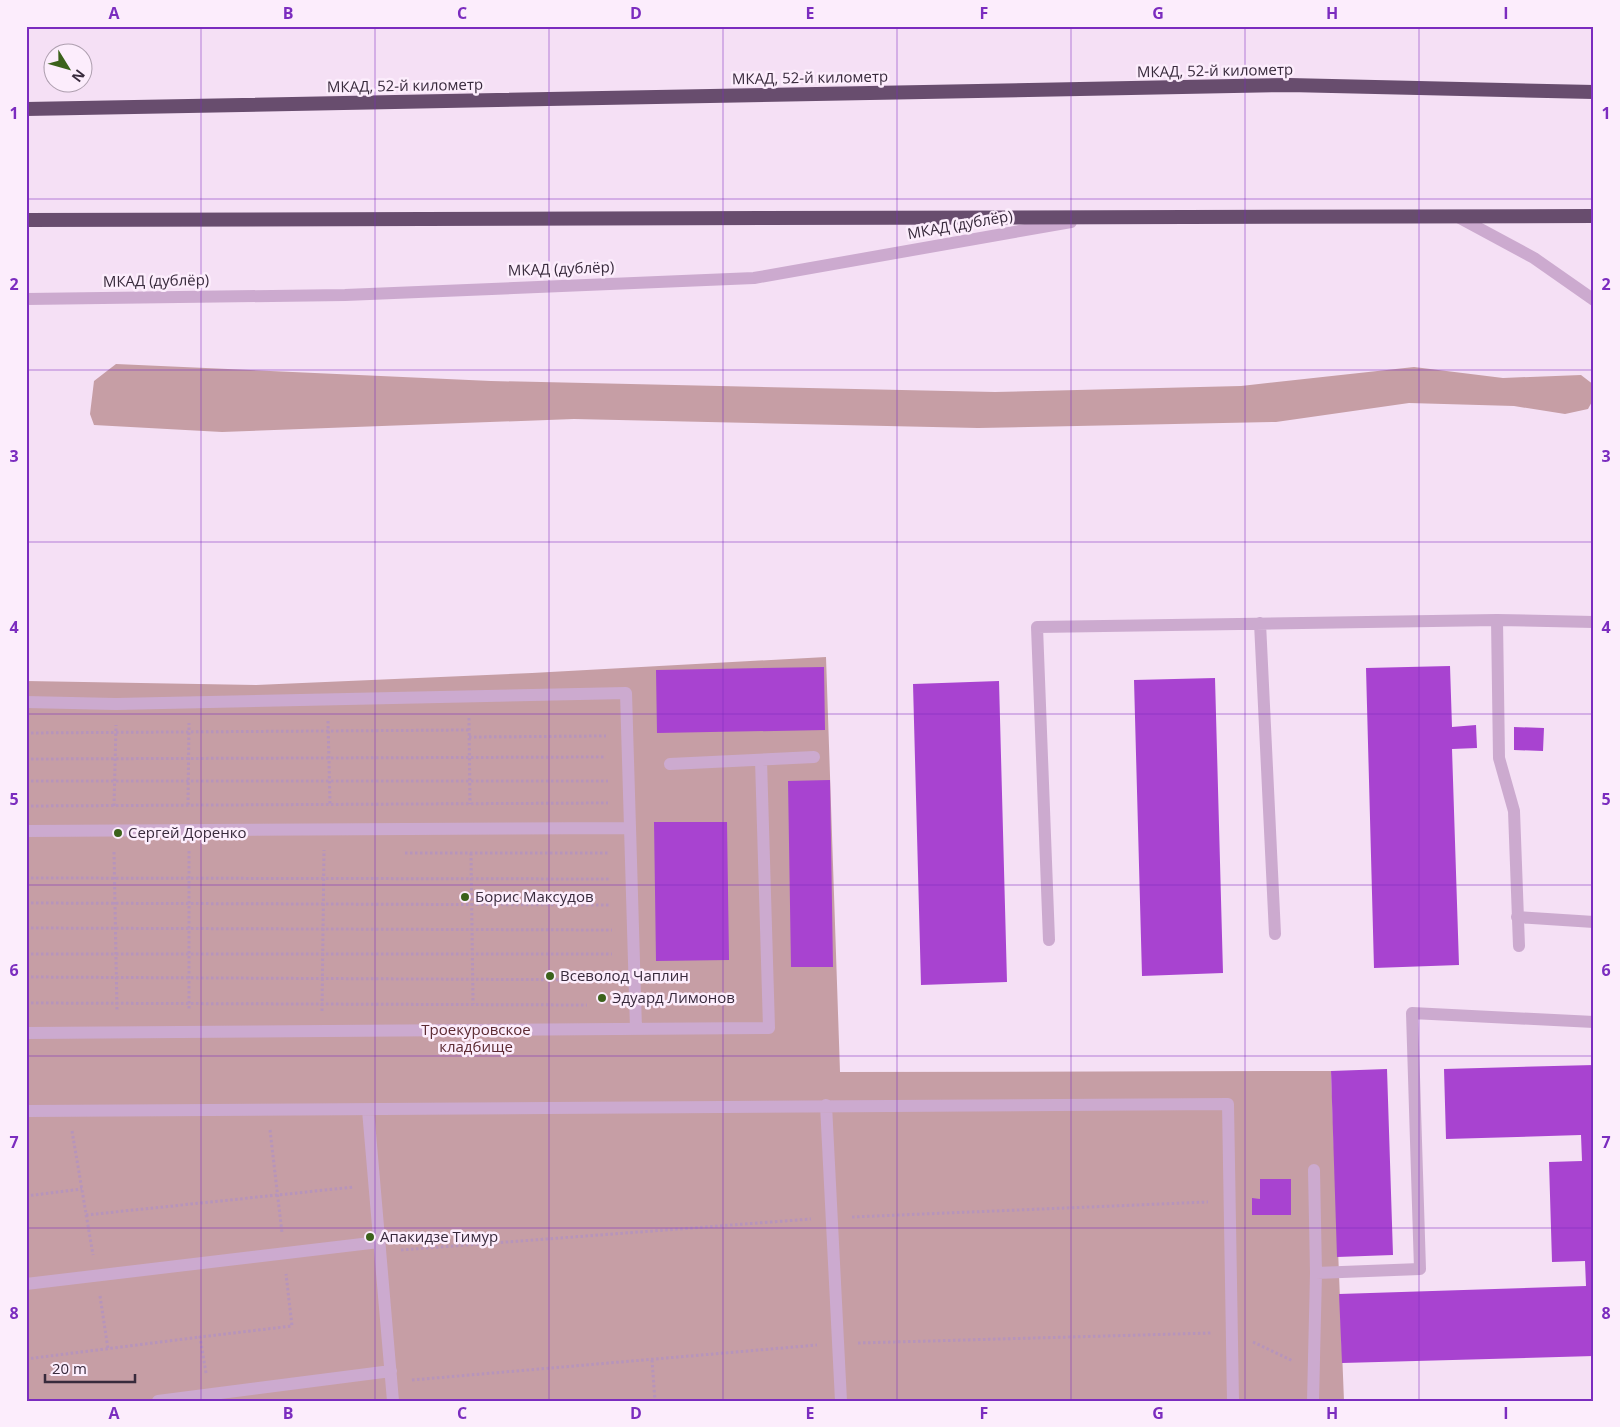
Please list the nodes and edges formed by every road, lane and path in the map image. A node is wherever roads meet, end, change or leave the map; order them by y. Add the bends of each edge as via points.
1 (1594, 92) edge
2 (26, 109) edge
3 (1594, 216) edge
4 (1458, 217) junction
5 (1091, 218) junction
6 (26, 220) edge
7 (26, 299) edge
8 (1594, 300) edge
9 (1497, 620) junction
10 (1594, 622) edge
11 (1260, 623) junction
12 (469, 698) junction
13 (327, 700) junction
14 (26, 702) edge
15 (188, 703) junction
16 (116, 704) junction
17 (328, 730) junction
18 (469, 730) junction
19 (115, 732) junction
20 (189, 732) junction
21 (26, 733) edge
22 (627, 736) junction
23 (469, 737) junction
24 (627, 757) junction
25 (814, 757) dead end
26 (188, 758) junction
27 (328, 758) junction
28 (469, 758) junction
29 (26, 759) edge
30 (115, 759) junction
31 (761, 760) junction
32 (670, 764) dead end
33 (26, 781) edge
34 (114, 781) junction
35 (188, 781) junction
36 (329, 781) junction
37 (470, 781) junction
38 (628, 781) junction
39 (628, 803) junction
40 (330, 804) junction
41 (470, 804) junction
42 (114, 805) junction
43 (188, 805) junction
44 (26, 806) edge
45 (629, 828) junction
46 (327, 829) junction
47 (471, 829) junction
48 (26, 830) edge
49 (113, 830) junction
50 (188, 830) junction
51 (26, 878) edge
52 (114, 878) junction
53 (188, 878) junction
54 (324, 878) junction
55 (472, 879) junction
56 (631, 879) junction
57 (26, 903) edge
58 (114, 904) junction
59 (188, 904) junction
60 (323, 904) junction
61 (472, 905) junction
62 (632, 906) junction
63 (1517, 917) junction
64 (1594, 922) edge
65 (26, 928) edge
66 (115, 928) junction
67 (188, 929) junction
68 (323, 929) junction
69 (472, 930) junction
70 (632, 930) junction
71 (1275, 934) dead end
72 (1050, 940) dead end
73 (1518, 946) dead end
74 (26, 954) edge
75 (116, 954) junction
76 (188, 954) junction
77 (323, 954) junction
78 (473, 954) junction
79 (633, 954) junction
80 (26, 977) edge
81 (116, 977) junction
82 (188, 978) junction
83 (322, 978) junction
84 (473, 979) junction
85 (634, 980) junction
86 (26, 1003) edge
87 (117, 1003) junction
88 (189, 1003) junction
89 (322, 1003) junction
90 (473, 1003) junction
91 (597, 1005) dead end
92 (1594, 1022) edge
93 (636, 1029) junction
94 (474, 1031) junction
95 (322, 1032) junction
96 (26, 1033) edge
97 (117, 1033) junction
98 (188, 1033) junction
99 (826, 1105) junction
100 (26, 1110) edge
101 (69, 1110) junction
102 (368, 1110) junction
103 (1314, 1170) dead end
104 (374, 1185) junction
105 (82, 1189) junction
106 (26, 1196) edge
107 (1230, 1201) junction
108 (86, 1215) junction
109 (832, 1217) junction
110 (380, 1247) junction
111 (1316, 1273) junction
112 (96, 1275) junction
113 (26, 1284) edge
114 (200, 1336) dead end
115 (108, 1348) junction
116 (26, 1359) edge
117 (652, 1360) dead end
118 (391, 1371) junction
119 (158, 1401) edge
120 (393, 1401) edge
121 (654, 1401) edge
122 (841, 1401) edge
123 (1233, 1401) edge
124 (1313, 1401) edge

1 - 2 highway, МКАД, 52-й километр via 1289,85
3 - 4 highway
4 - 5 highway
4 - 8 street via 1534,258
5 - 6 highway
5 - 7 street, МКАД (дублёр) via 754,278 345,294
9 - 10 street
9 - 11 street
9 - 63 street via 1499,758 1514,811
11 - 71 street
11 - 72 street via 1037,627
12 - 13 street
12 - 18 path
12 - 22 street via 626,693
13 - 15 street
13 - 17 path
14 - 16 street
15 - 16 street
15 - 20 path
16 - 19 path
17 - 18 path
17 - 20 path
17 - 27 path
18 - 23 path
19 - 20 path
19 - 21 path
19 - 30 path
20 - 26 path
22 - 23 path
22 - 24 street
23 - 28 path
24 - 28 path
24 - 38 street
25 - 31 street
26 - 27 path
26 - 30 path
26 - 35 path
27 - 28 path
27 - 36 path
28 - 37 path
29 - 30 path
30 - 34 path
31 - 32 street
31 - 93 street via 768,1028
33 - 34 path
34 - 35 path
34 - 42 path
35 - 36 path
35 - 43 path
36 - 37 path
36 - 40 path
37 - 38 path
37 - 41 path
38 - 39 street
39 - 41 path
39 - 45 street
40 - 41 path
40 - 43 path
40 - 46 path
41 - 47 path
42 - 43 path
42 - 44 path
42 - 49 path
43 - 50 path
45 - 47 street
45 - 56 street
46 - 47 street
46 - 50 street
46 - 54 path
47 - 55 path
48 - 49 street
49 - 50 street
49 - 52 path
50 - 53 path
51 - 52 path
52 - 53 path
52 - 58 path
53 - 54 path
53 - 59 path
54 - 55 path
54 - 60 path
55 - 56 path
55 - 61 path
56 - 62 street
57 - 58 path
58 - 59 path
58 - 66 path
59 - 60 path
59 - 67 path
60 - 61 path
60 - 68 path
61 - 62 path
61 - 69 path
62 - 70 street
63 - 64 street
63 - 73 street
65 - 66 path
66 - 67 path
66 - 75 path
67 - 68 path
67 - 76 path
68 - 69 path
68 - 77 path
69 - 70 path
69 - 78 path
70 - 79 street
74 - 75 path
75 - 76 path
75 - 81 path
76 - 77 path
76 - 82 path
77 - 78 path
77 - 83 path
78 - 79 path
78 - 84 path
79 - 85 street
80 - 81 path
81 - 82 path
81 - 87 path
82 - 83 path
82 - 88 path
83 - 84 path
83 - 89 path
84 - 85 path
84 - 90 path
85 - 93 street
86 - 87 path
87 - 88 path
87 - 97 path
88 - 89 path
88 - 98 path
89 - 90 path
89 - 95 path
90 - 91 path
90 - 94 path
92 - 111 street via 1412,1013 1420,1269
93 - 94 street
94 - 95 street
95 - 98 street
96 - 97 street
97 - 98 street
99 - 102 street
99 - 107 street via 1228,1104
99 - 109 street
100 - 101 street
101 - 102 street
101 - 105 path
102 - 104 street
103 - 111 street
104 - 108 path
104 - 110 street
105 - 106 path
105 - 108 path
107 - 109 path
107 - 123 street
108 - 112 path
109 - 110 path
109 - 122 street
110 - 112 street
110 - 118 street
111 - 124 street
112 - 113 street
112 - 115 path
114 - 115 path
115 - 116 path
117 - 121 path
118 - 119 street
118 - 120 street

